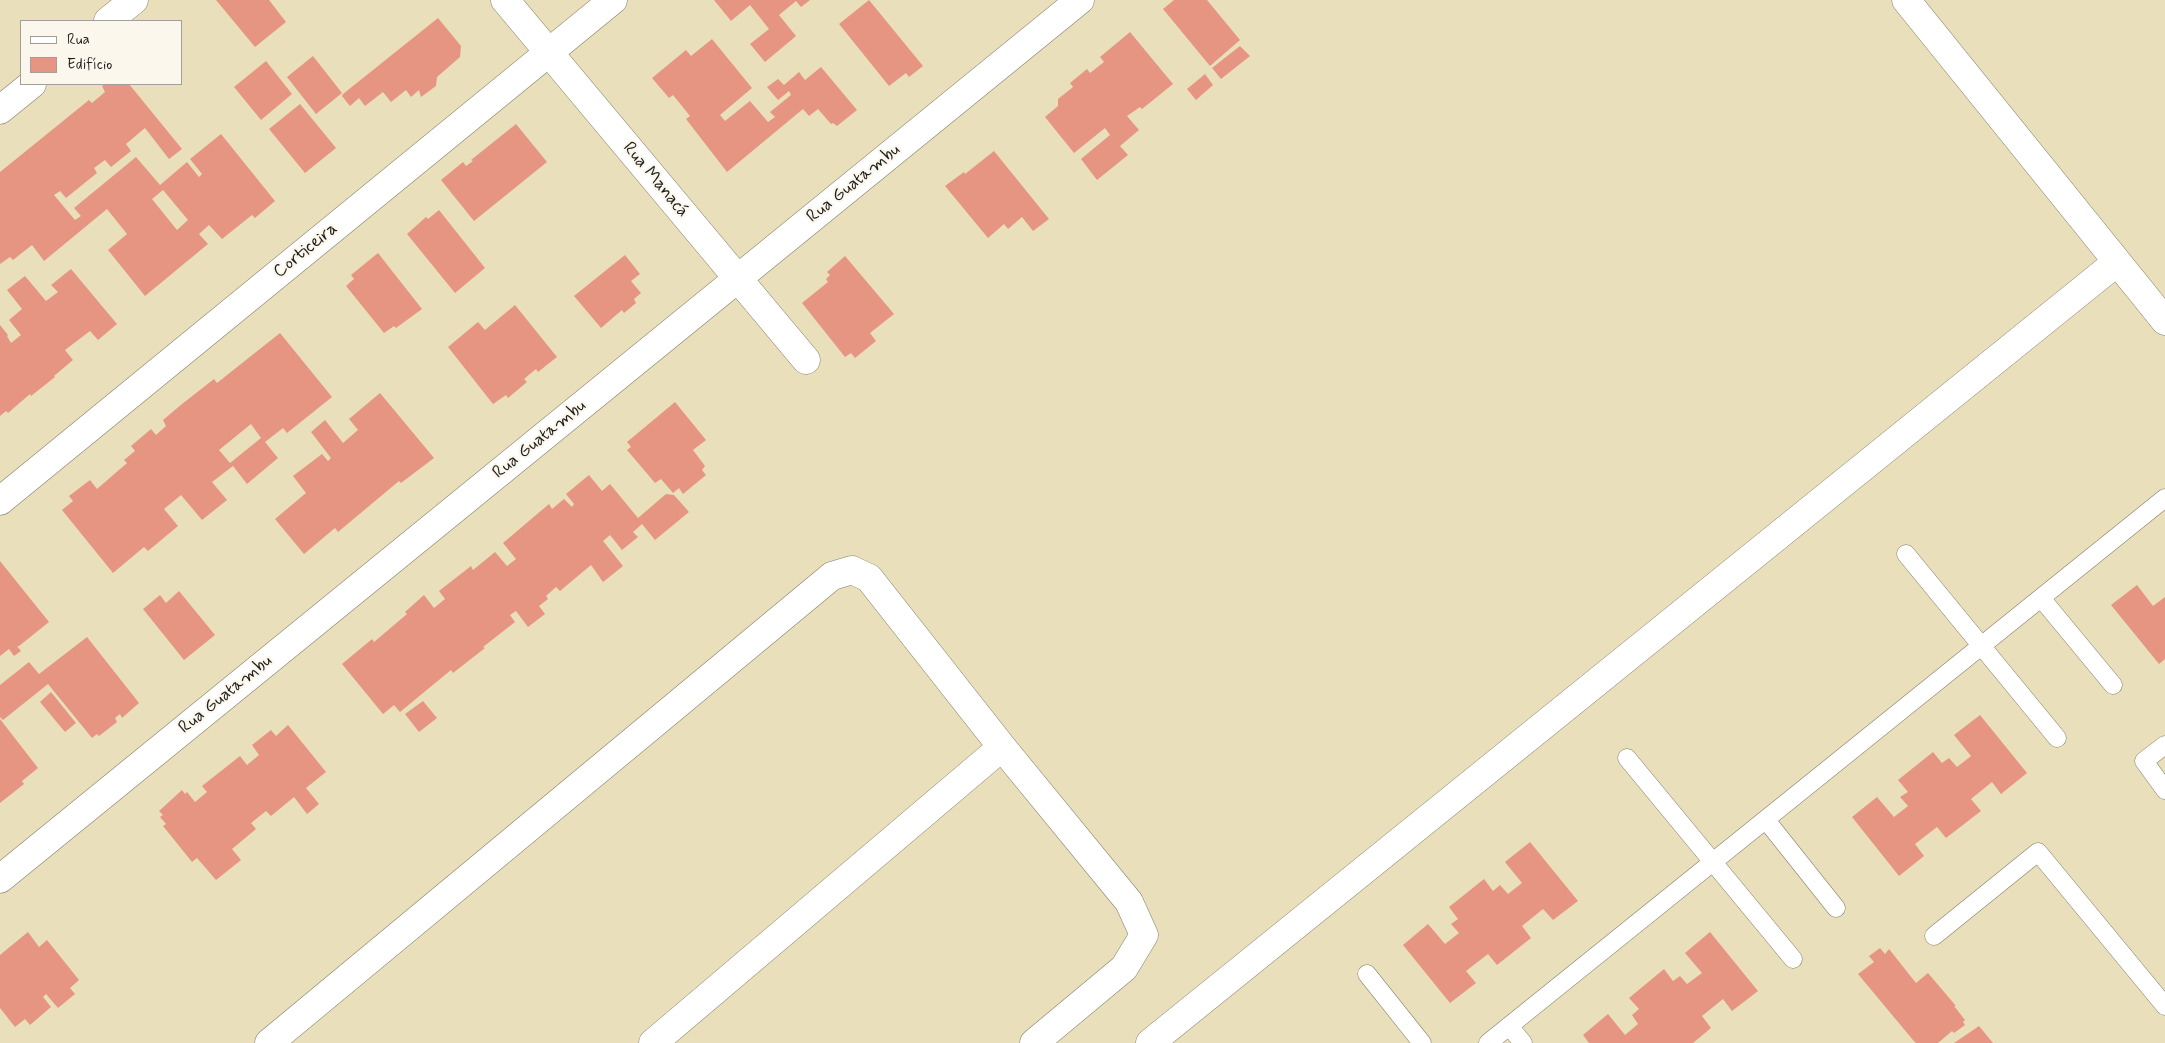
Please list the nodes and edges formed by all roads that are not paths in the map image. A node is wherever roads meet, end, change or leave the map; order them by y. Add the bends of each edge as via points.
1 (134, 0) edge
2 (505, 0) edge
3 (613, 0) edge
4 (1080, 0) edge
5 (1906, 0) edge
6 (109, 20) edge
7 (549, 52) junction
8 (31, 85) edge
9 (0, 110) edge
10 (2117, 262) junction
11 (738, 278) junction
12 (2165, 321) edge
13 (806, 360) dead end
14 (2165, 498) edge
15 (0, 501) edge
16 (1906, 554) dead end
17 (2041, 598) junction
18 (1982, 645) junction
19 (2113, 685) dead end
20 (2057, 738) dead end
21 (2165, 745) edge
22 (1002, 747) junction
23 (1627, 758) dead end
24 (2165, 790) edge
25 (1766, 820) junction
26 (1713, 862) junction
27 (0, 879) edge
28 (1836, 908) dead end
29 (1934, 936) dead end
30 (1793, 959) dead end
31 (1367, 974) dead end
32 (2165, 1006) edge
33 (1509, 1026) junction
34 (269, 1043) edge
35 (653, 1043) edge
36 (1034, 1043) edge
37 (1150, 1043) edge
38 (1422, 1043) edge
39 (1488, 1043) edge
40 (1523, 1043) edge

1 - 6 street
2 - 7 street, Rua Manacá
3 - 7 street, Corticeira
4 - 11 street, Rua Guatambu
5 - 10 street
7 - 11 street, Rua Manacá
7 - 15 street, Corticeira
8 - 9 street
10 - 12 street
10 - 37 street
11 - 13 street, Rua Manacá
11 - 27 street, Rua Guatambu
14 - 17 lane
16 - 18 lane
17 - 18 lane
17 - 19 lane
18 - 20 lane
18 - 25 lane
21 - 24 lane via 2144,761
22 - 34 street via 869,578 852,570 832,576
22 - 35 street
22 - 36 street via 1129,902 1144,935 1124,968
23 - 26 lane
25 - 26 lane
25 - 28 lane
26 - 30 lane
26 - 33 lane
29 - 32 lane via 2038,852
31 - 38 lane
33 - 39 lane
33 - 40 lane

